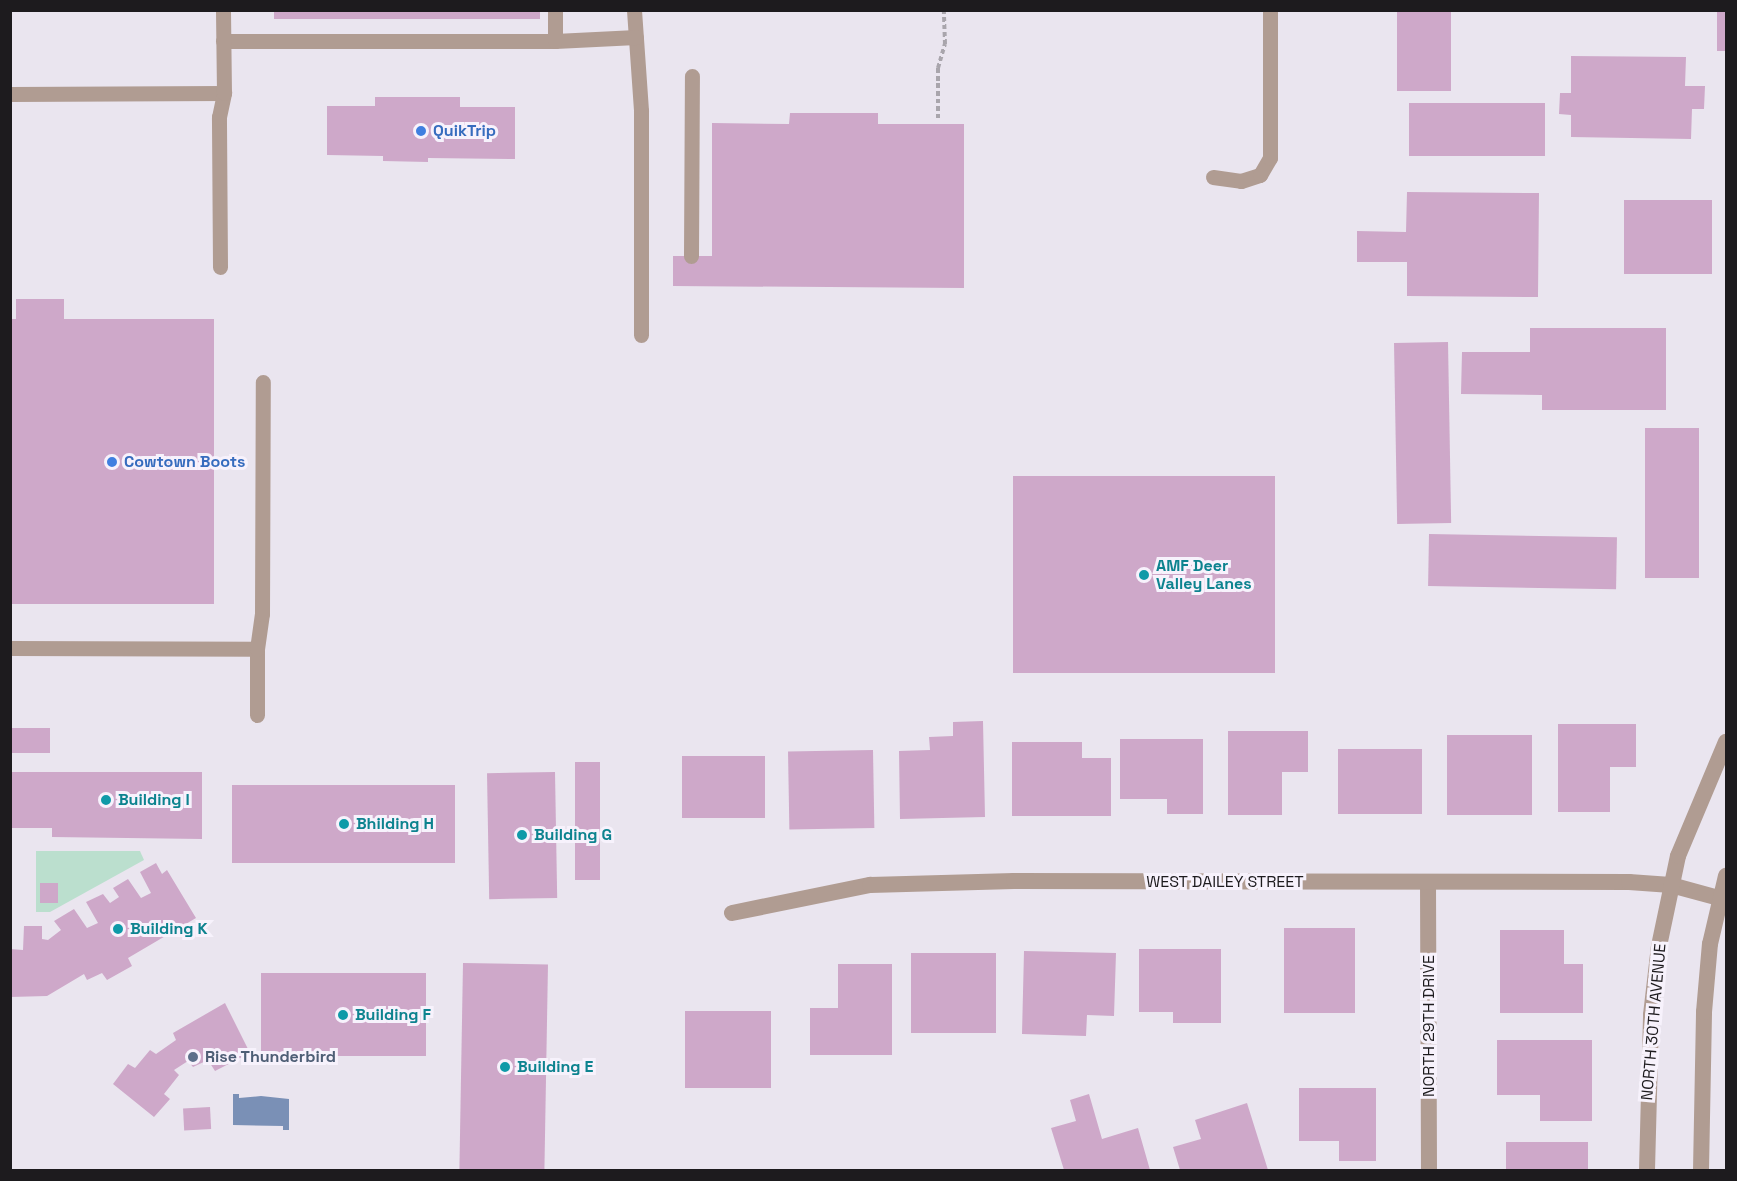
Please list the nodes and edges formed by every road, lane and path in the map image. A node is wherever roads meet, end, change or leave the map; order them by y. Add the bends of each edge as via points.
1 (223, 10) edge
2 (555, 10) edge
3 (634, 10) edge
4 (944, 10) edge
5 (1270, 10) edge
6 (636, 37) junction
7 (224, 41) junction
8 (555, 41) junction
9 (692, 76) dead end
10 (224, 93) junction
11 (10, 94) edge
12 (938, 118) dead end
13 (1213, 177) dead end
14 (692, 256) dead end
15 (220, 267) dead end
16 (641, 335) dead end
17 (263, 382) dead end
18 (10, 648) edge
19 (257, 649) junction
20 (257, 715) dead end
21 (1726, 742) edge
22 (1726, 876) edge
23 (1428, 882) junction
24 (1671, 885) junction
25 (1719, 898) junction
26 (732, 913) dead end
27 (1429, 1170) edge
28 (1647, 1170) edge
29 (1701, 1170) edge

1 - 7 lane
2 - 8 lane
3 - 6 lane
4 - 12 path
5 - 13 lane via 1270,158 1260,175 1241,181
6 - 8 lane
6 - 16 lane
7 - 8 lane
7 - 10 lane
9 - 14 lane
10 - 11 lane
10 - 15 lane via 219,117
17 - 19 lane via 262,614
18 - 19 lane
19 - 20 lane
21 - 24 street, NORTH 30TH AVENUE via 1691,820
22 - 25 street
23 - 24 street, WEST DAILEY STREET
23 - 26 street, WEST DAILEY STREET via 870,885
23 - 27 street, NORTH 29TH DRIVE
24 - 25 street, WEST DAILEY STREET
24 - 28 street, NORTH 30TH AVENUE via 1659,946 1652,1015
25 - 29 street via 1704,1012

